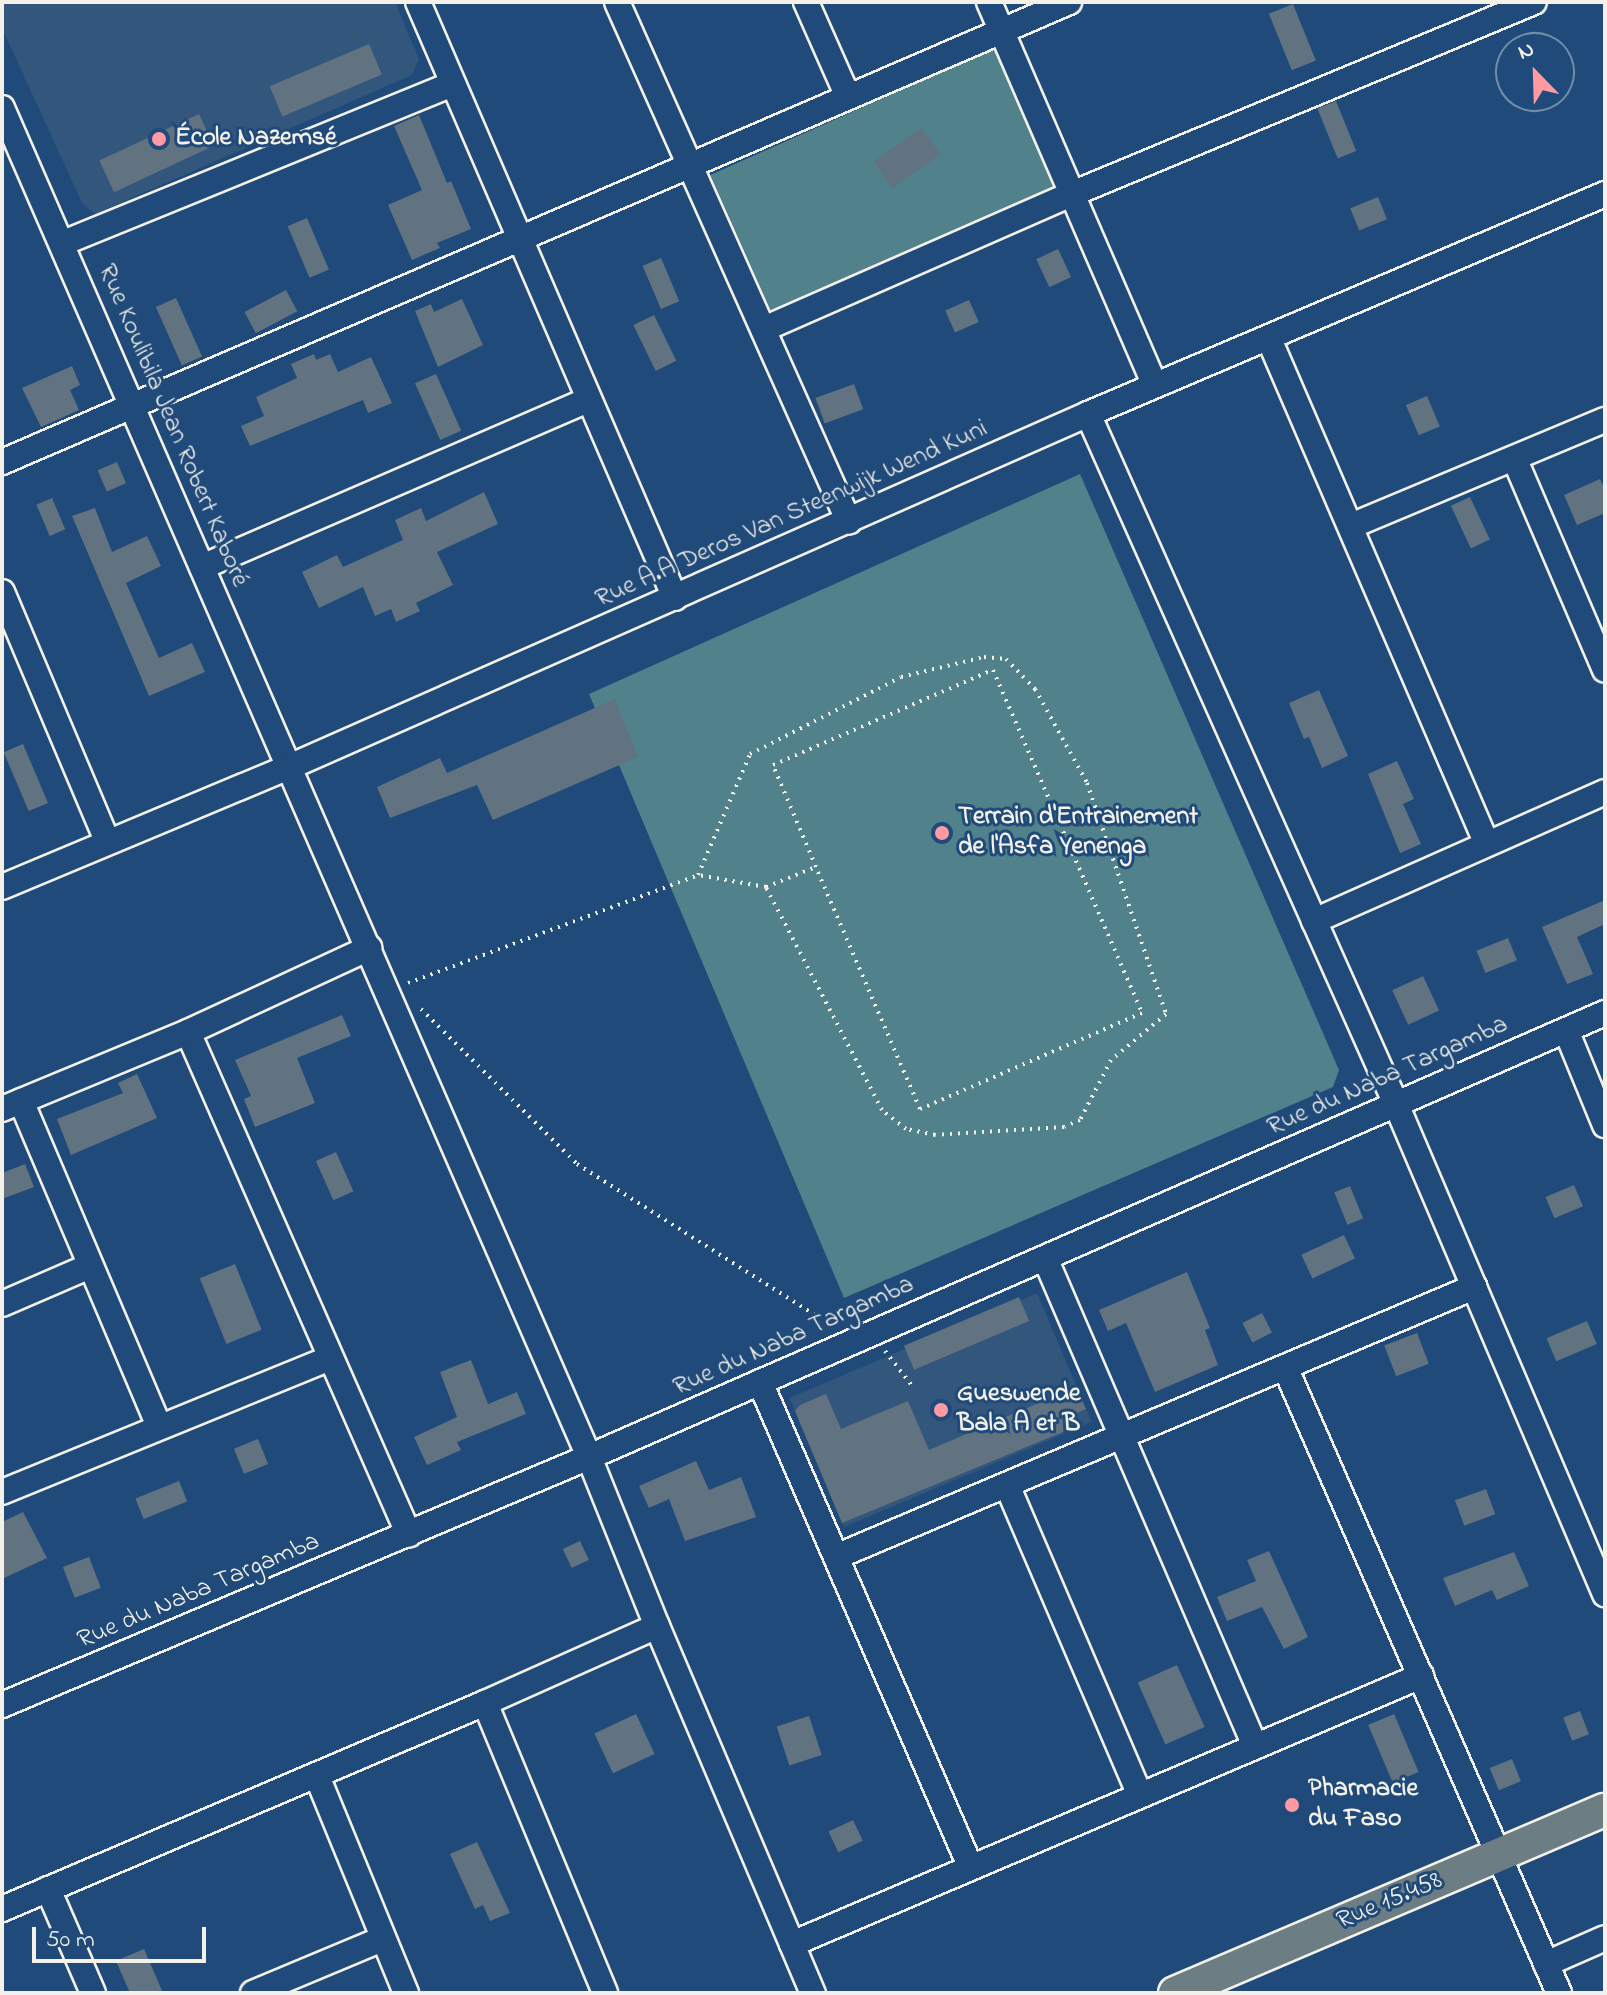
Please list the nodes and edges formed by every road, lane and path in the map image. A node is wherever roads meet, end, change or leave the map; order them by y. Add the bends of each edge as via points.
1 (418, 2) edge
2 (617, 2) edge
3 (806, 2) edge
4 (989, 2) edge
5 (1069, 2) edge
6 (1534, 2) edge
7 (1002, 31) junction
8 (453, 84) junction
9 (848, 97) junction
10 (2, 108) edge
11 (690, 167) junction
12 (1072, 194) junction
13 (1605, 194) edge
14 (520, 239) junction
15 (63, 243) junction
16 (764, 329) junction
17 (1269, 339) junction
18 (1155, 385) junction
19 (588, 400) junction
20 (133, 405) junction
21 (1088, 414) junction
22 (1605, 420) edge
23 (1515, 460) junction
24 (2, 462) edge
25 (849, 522) junction
26 (1351, 526) junction
27 (202, 567) junction
28 (2, 592) edge
29 (675, 598) junction
30 (1595, 621) edge
31 (12, 646) edge
32 (1605, 670) edge
33 (287, 768) junction
34 (1605, 792) edge
35 (107, 841) junction
36 (1486, 842) junction
37 (816, 867) junction
38 (698, 875) junction
39 (2, 887) edge
40 (766, 887) junction
41 (1314, 921) junction
42 (369, 948) junction
43 (387, 991) junction
44 (421, 1008) dead end
45 (1605, 1013) edge
46 (1566, 1030) junction
47 (188, 1032) junction
48 (1396, 1104) junction
49 (12, 1105) edge
50 (1605, 1125) edge
51 (1045, 1258) junction
52 (90, 1266) junction
53 (1474, 1287) junction
54 (2, 1304) edge
55 (815, 1315) dead end
56 (871, 1334) junction
57 (330, 1358) junction
58 (1285, 1367) junction
59 (760, 1382) junction
60 (913, 1387) dead end
61 (159, 1426) junction
62 (1120, 1437) junction
63 (589, 1457) junction
64 (1007, 1485) junction
65 (2, 1492) edge
66 (409, 1535) junction
67 (838, 1556) junction
68 (1604, 1591) edge
69 (657, 1626) junction
70 (1421, 1676) junction
71 (485, 1703) junction
72 (2, 1705) edge
73 (1255, 1746) junction
74 (317, 1776) junction
75 (1140, 1795) junction
76 (1605, 1810) edge
77 (1498, 1857) junction
78 (970, 1866) junction
79 (48, 1889) junction
80 (2, 1909) edge
81 (1605, 1938) edge
82 (382, 1939) junction
83 (792, 1944) junction
84 (1546, 1964) junction
85 (93, 1993) edge
86 (253, 1993) edge
87 (406, 1993) edge
88 (605, 1993) edge
89 (813, 1993) edge
90 (1175, 1993) edge
91 (1559, 1993) edge

1 - 8 street
2 - 11 street
3 - 9 street
4 - 7 street
5 - 7 street
6 - 12 street
7 - 9 street
7 - 12 street
8 - 14 street
8 - 15 street
9 - 11 street
10 - 15 street, Rue Koulibila Jean Robert Kaboré
11 - 14 street
11 - 16 street
12 - 16 street
12 - 18 street
13 - 17 street, Rue A.A Deros Van Steenwijk Wend Kuni
14 - 19 street
14 - 20 street
15 - 20 street, Rue Koulibila Jean Robert Kaboré
16 - 25 street
17 - 18 street, Rue A.A Deros Van Steenwijk Wend Kuni
17 - 26 street
18 - 21 street, Rue A.A Deros Van Steenwijk Wend Kuni
19 - 27 street
19 - 29 street
20 - 24 street
20 - 27 street, Rue Koulibila Jean Robert Kaboré
21 - 25 street, Rue A.A Deros Van Steenwijk Wend Kuni
21 - 41 street
22 - 23 street
23 - 26 street
23 - 30 street
25 - 29 street, Rue A.A Deros Van Steenwijk Wend Kuni
26 - 36 street
27 - 33 street, Rue Koulibila Jean Robert Kaboré
28 - 31 street
29 - 33 street, Rue A.A Deros Van Steenwijk Wend Kuni
30 - 32 street
31 - 35 street
33 - 35 street, Rue A.A Deros Van Steenwijk Wend Kuni
33 - 42 street, Rue Koulibila Jean Robert Kaboré
34 - 36 street
35 - 39 street, Rue A.A Deros Van Steenwijk Wend Kuni
36 - 41 street
37 - 37 path via 773,765 993,670 1142,1013 920,1109
37 - 40 path
38 - 40 path
38 - 40 path via 750,754 901,677 984,657 1006,659 1035,689 1087,783 1166,1014 1111,1060 1080,1120 1064,1127 935,1135 906,1129 882,1110 867,1086
38 - 43 path
41 - 48 street
42 - 43 street, Rue Koulibila Jean Robert Kaboré
42 - 47 street
43 - 63 street, Rue Koulibila Jean Robert Kaboré
44 - 55 path via 577,1164
45 - 46 street, Rue du Naba Targamba
46 - 48 street, Rue du Naba Targamba
46 - 50 street
47 - 49 street
47 - 57 street
48 - 51 street, Rue du Naba Targamba
48 - 53 street
49 - 52 street
51 - 56 street, Rue du Naba Targamba
51 - 62 street
52 - 54 street
52 - 61 street
53 - 58 street
53 - 68 street
56 - 59 street, Rue du Naba Targamba
56 - 60 path
57 - 61 street
57 - 66 street
58 - 62 street
58 - 70 street
59 - 63 street, Rue du Naba Targamba
59 - 67 street
61 - 65 street
62 - 64 street
62 - 73 street
63 - 66 street, Rue du Naba Targamba
63 - 69 street, Rue Koulibila Jean Robert Kaboré
64 - 67 street
64 - 75 street
66 - 72 street, Rue du Naba Targamba
67 - 78 street
69 - 71 street
69 - 83 street, Rue Koulibila Jean Robert Kaboré
70 - 73 street
70 - 77 street
71 - 74 street
71 - 88 street
73 - 75 street
74 - 79 street
74 - 82 street
75 - 78 street
76 - 77 main road, Rue 15.458
77 - 84 street
77 - 90 main road, Rue 15.458
78 - 83 street
79 - 80 street
79 - 85 street
81 - 84 street
82 - 86 street
82 - 87 street
83 - 89 street, Rue Koulibila Jean Robert Kaboré
84 - 91 street

